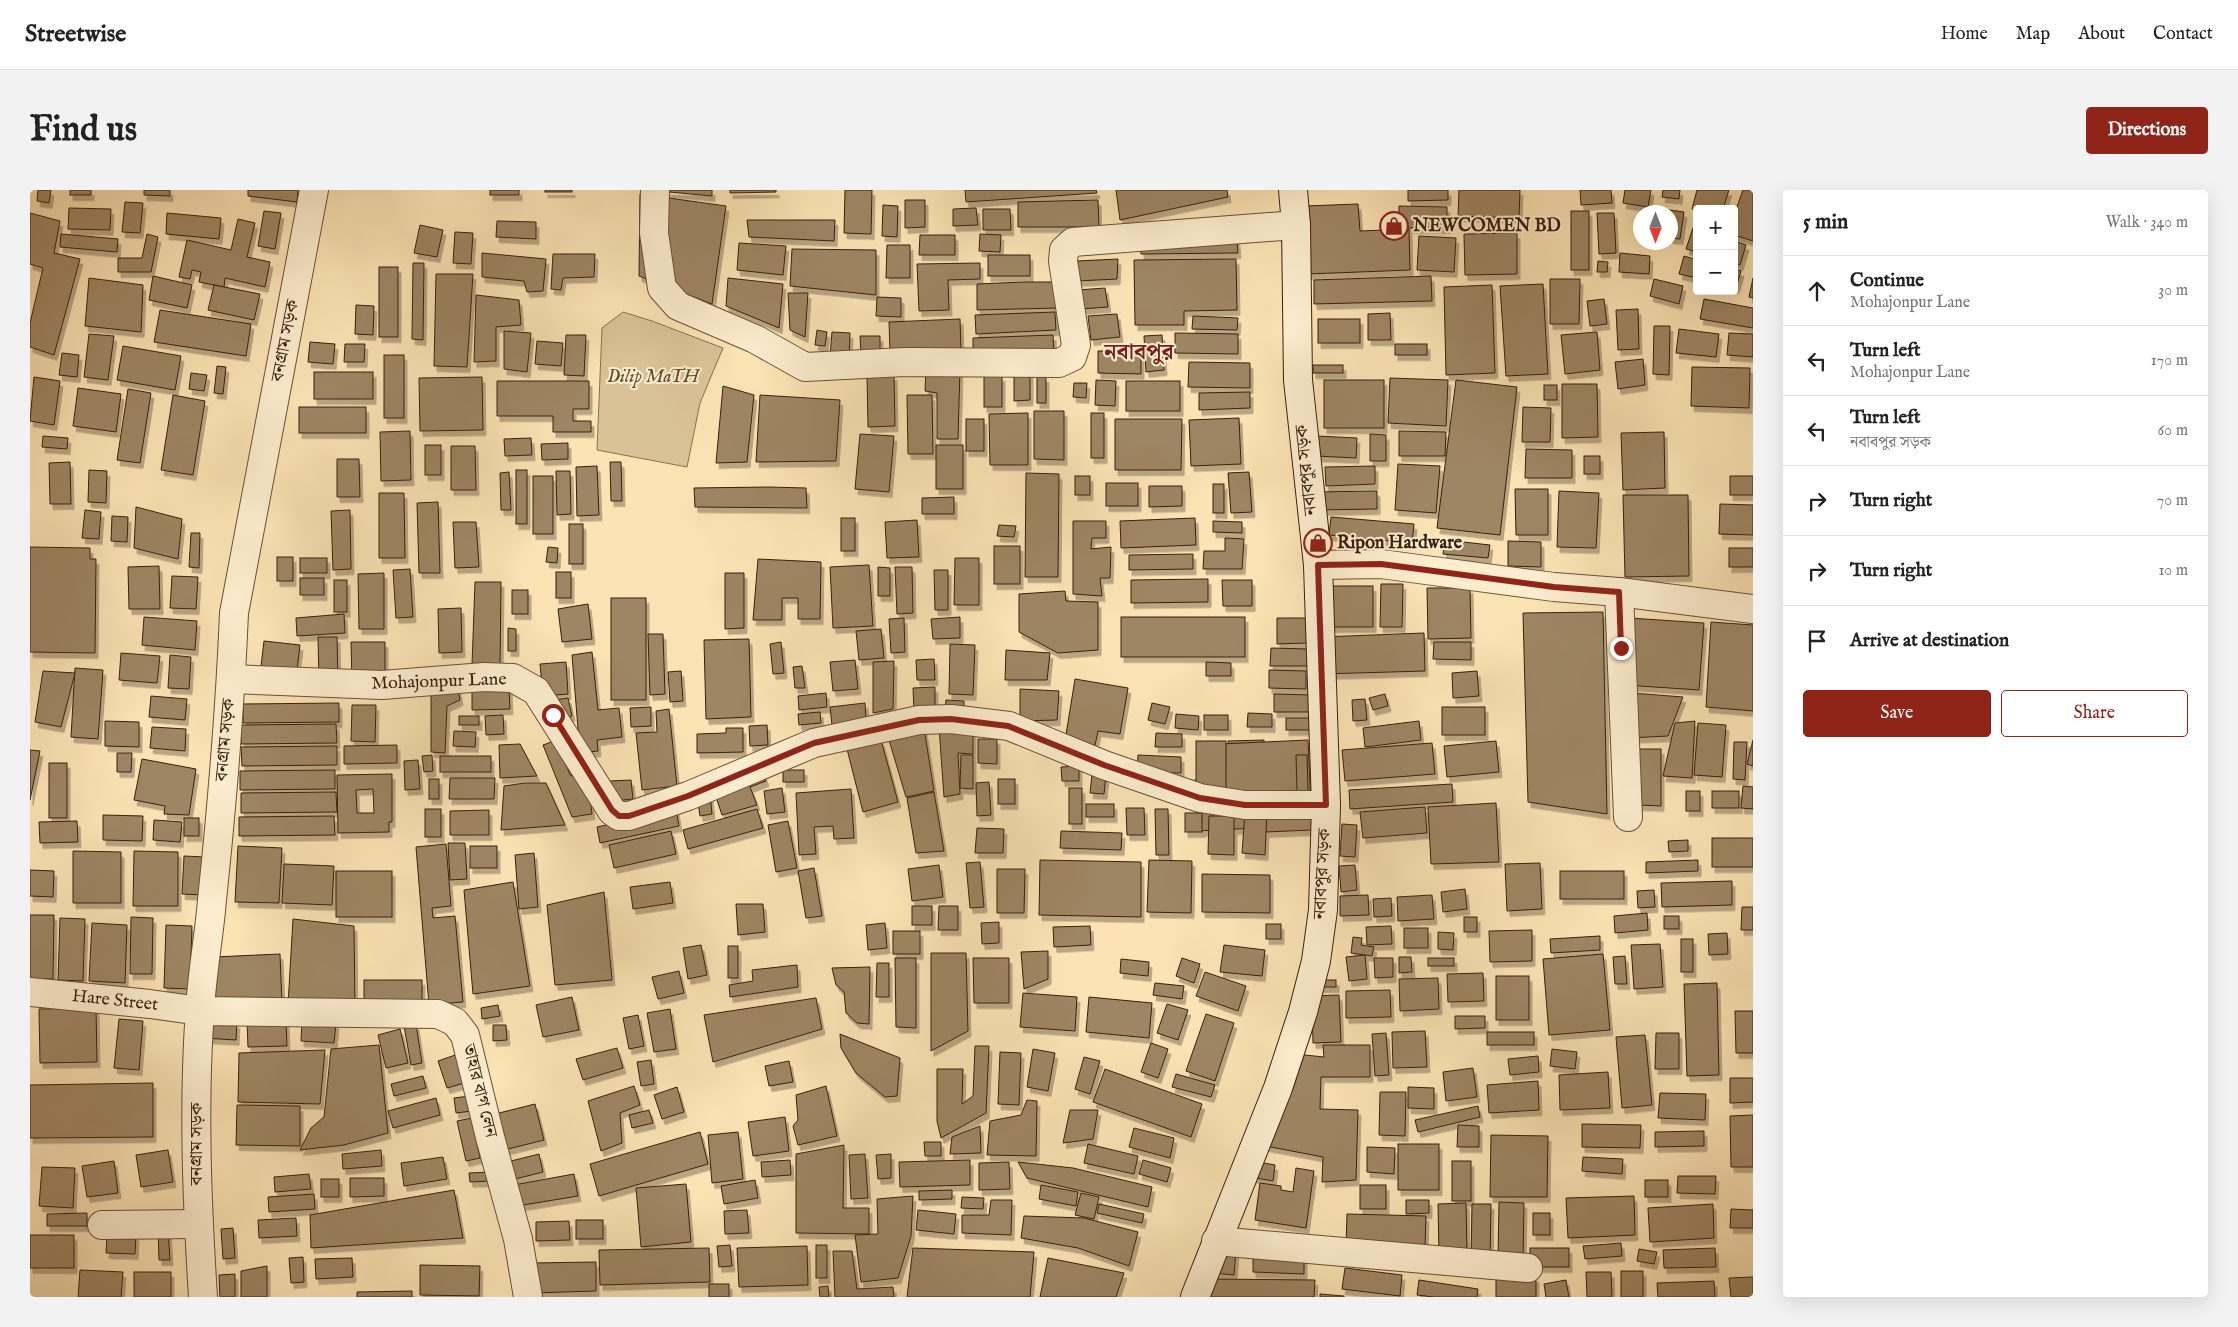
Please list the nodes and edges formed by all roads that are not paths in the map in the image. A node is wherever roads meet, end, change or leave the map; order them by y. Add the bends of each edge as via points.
1 (314, 190) edge
2 (655, 190) edge
3 (1293, 190) edge
4 (1296, 225) junction
5 (1318, 565) junction
6 (1619, 592) junction
7 (1753, 609) edge
8 (231, 679) junction
9 (1326, 805) junction
10 (1628, 817) dead end
11 (30, 992) edge
12 (200, 1011) junction
13 (198, 1224) junction
14 (102, 1225) dead end
15 (1216, 1241) junction
16 (1528, 1268) dead end
17 (203, 1297) edge
18 (528, 1297) edge
19 (1194, 1297) edge

1 - 8 street, বনগ্রাম সড়ক via 234,613
2 - 4 street via 654,233 662,288 678,306 754,339 805,367 905,362 1059,363 1072,357 1076,344 1062,261 1064,250 1074,242
3 - 4 street, নবাবপুর সড়ক
4 - 5 street, নবাবপুর সড়ক via 1298,380
5 - 6 street via 1381,564 1554,587
5 - 9 street, নবাবপুর সড়ক
6 - 7 street
6 - 10 street
8 - 9 street, Mohajonpur Lane via 382,685 484,677 513,678 536,691 612,810 619,816 629,816 688,796 814,743 919,720 951,719 1008,726 1104,765 1200,798 1245,805
8 - 12 street, বনগ্রাম সড়ক via 220,828
9 - 15 street, নবাবপুর সড়ক via 1323,910 1316,961 1278,1088
11 - 12 street, Hare Street
12 - 13 street, বনগ্রাম সড়ক via 196,1123
12 - 18 street, তাহার বাগ লেন via 438,1014 455,1022 465,1035 518,1239
13 - 14 street
13 - 17 street, বনগ্রাম সড়ক
15 - 16 street
15 - 19 street, নবাবপুর সড়ক

